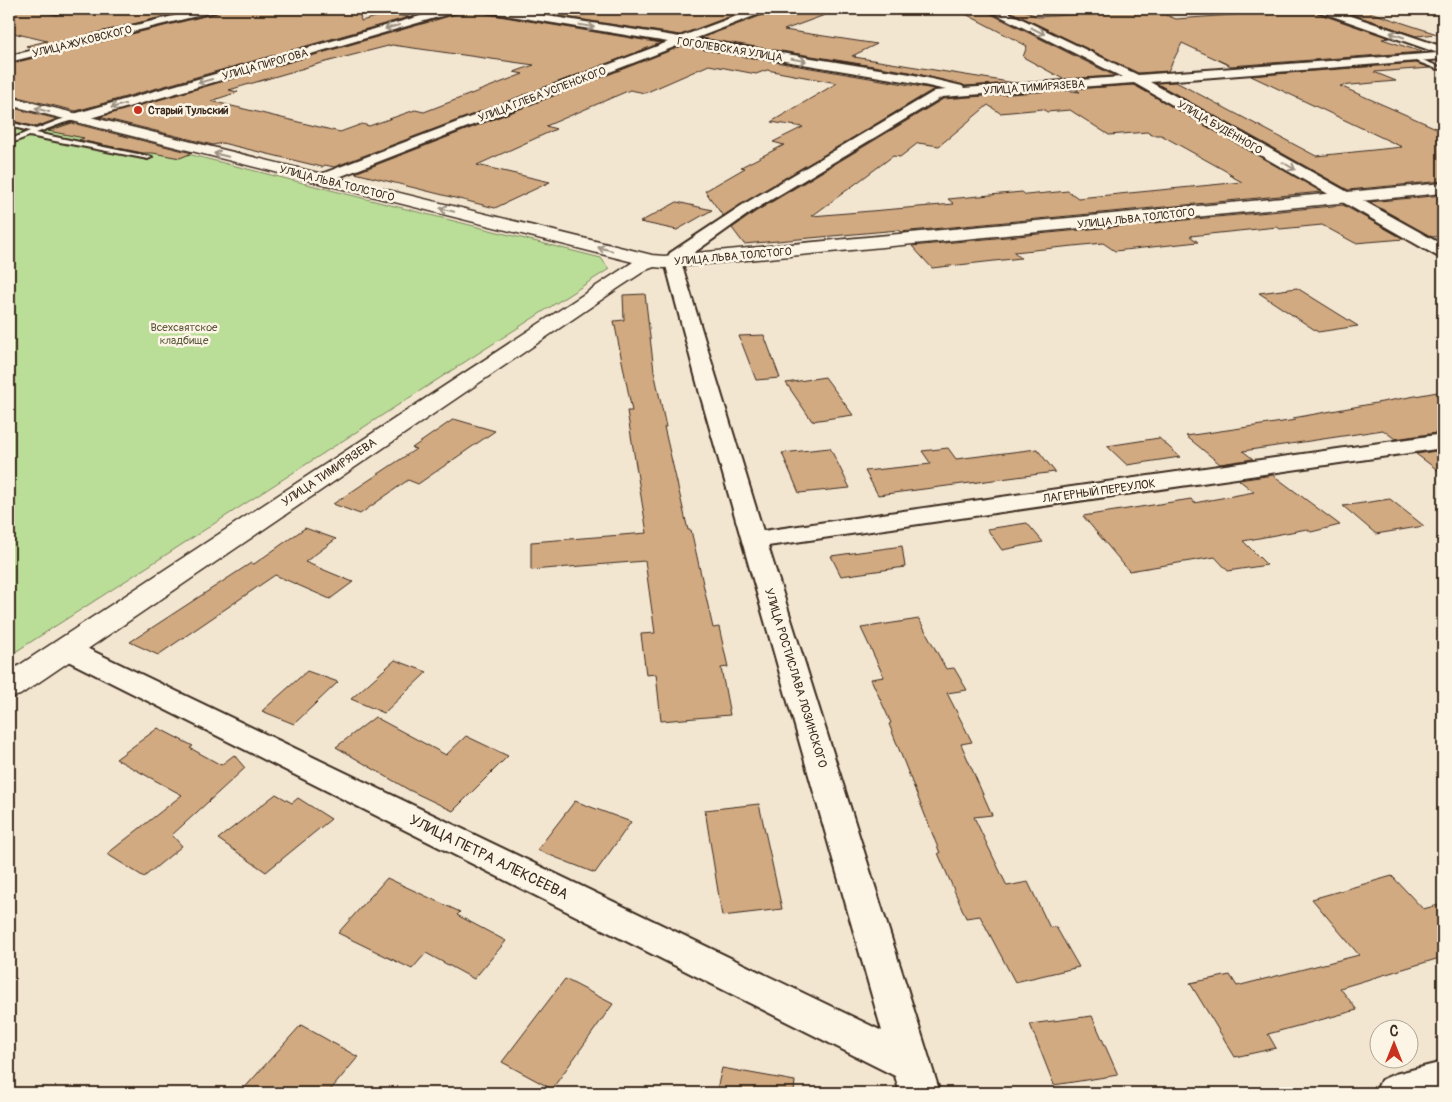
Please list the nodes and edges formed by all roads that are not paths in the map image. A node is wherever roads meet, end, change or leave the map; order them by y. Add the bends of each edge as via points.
1 (69, 9) edge
2 (213, 9) edge
3 (455, 9) edge
4 (487, 9) edge
5 (763, 9) edge
6 (994, 9) edge
7 (1322, 9) edge
8 (50, 10) dead end
9 (680, 41) junction
10 (1443, 51) edge
11 (9, 59) edge
12 (1441, 62) edge
13 (1136, 80) junction
14 (972, 92) junction
15 (9, 101) edge
16 (75, 118) junction
17 (9, 124) edge
18 (32, 132) junction
19 (9, 142) edge
20 (148, 157) dead end
21 (321, 180) junction
22 (1443, 188) edge
23 (1344, 198) junction
24 (1443, 252) edge
25 (662, 261) junction
26 (1443, 441) edge
27 (755, 540) junction
28 (66, 649) junction
29 (9, 687) edge
30 (916, 1079) edge
31 (1443, 1081) edge
32 (1395, 1093) edge

1 - 8 lane
2 - 11 street, УЛИЦА ЖУКОВСКОГО
3 -> 16 street, УЛИЦА ПИРОГОВА
4 -> 9 street, ГОГОЛЕВСКАЯ УЛИЦА
5 - 9 street, УЛИЦА ГЛЕБА УСПЕНСКОГО
6 -> 13 street, УЛИЦА БУДЁННОГО
10 -> 7 street
9 -> 14 street, ГОГОЛЕВСКАЯ УЛИЦА via 910,78
9 - 21 street, УЛИЦА ГЛЕБА УСПЕНСКОГО
12 - 13 street, УЛИЦА ТИМИРЯЗЕВА via 1413,58
13 - 14 street, УЛИЦА ТИМИРЯЗЕВА
13 -> 23 street, УЛИЦА БУДЁННОГО
14 - 25 street, УЛИЦА ТИМИРЯЗЕВА via 939,94 749,207 676,256
16 -> 15 street, УЛИЦА ЛЬВА ТОЛСТОГО
16 - 18 lane
21 -> 16 street, УЛИЦА ЛЬВА ТОЛСТОГО
17 - 18 lane
18 - 19 lane
18 - 20 lane
25 -> 21 street, УЛИЦА ЛЬВА ТОЛСТОГО
22 - 23 street, УЛИЦА ЛЬВА ТОЛСТОГО
23 - 24 street, УЛИЦА БУДЁННОГО
23 - 25 street, УЛИЦА ЛЬВА ТОЛСТОГО
25 - 27 street, УЛИЦА РОСТИСЛАВА ЛОЗИНСКОГО
25 - 28 street, УЛИЦА ТИМИРЯЗЕВА via 639,266
26 - 27 street, ЛАГЕРНЫЙ ПЕРЕУЛОК
27 - 30 street, УЛИЦА РОСТИСЛАВА ЛОЗИНСКОГО
28 - 29 street, УЛИЦА ТИМИРЯЗЕВА
28 - 30 street, УЛИЦА ПЕТРА АЛЕКСЕЕВА
31 - 32 street

